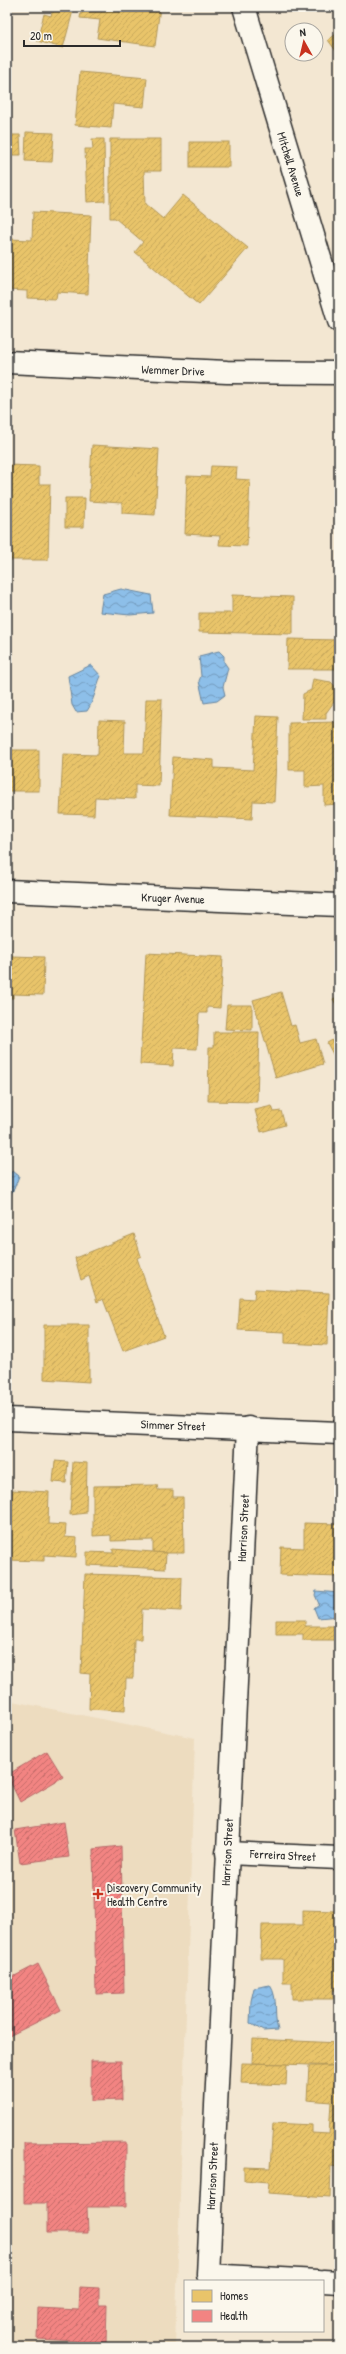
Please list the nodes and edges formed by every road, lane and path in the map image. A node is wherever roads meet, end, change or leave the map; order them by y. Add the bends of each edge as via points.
1 (244, 7) edge
2 (339, 321) edge
3 (7, 362) edge
4 (339, 373) edge
5 (7, 891) edge
6 (339, 905) edge
7 (7, 1419) edge
8 (248, 1428) junction
9 (339, 1433) edge
10 (227, 1853) junction
11 (339, 1858) edge
12 (294, 2280) edge
13 (324, 2281) edge
14 (339, 2282) edge

1 - 2 street, Mitchell Avenue
3 - 4 street, Wemmer Drive via 227,372
5 - 6 street, Kruger Avenue
7 - 8 street, Simmer Street
8 - 9 street, Simmer Street
8 - 10 street, Harrison Street
10 - 11 street, Ferreira Street
10 - 12 street, Harrison Street via 208,2276
13 - 14 street

